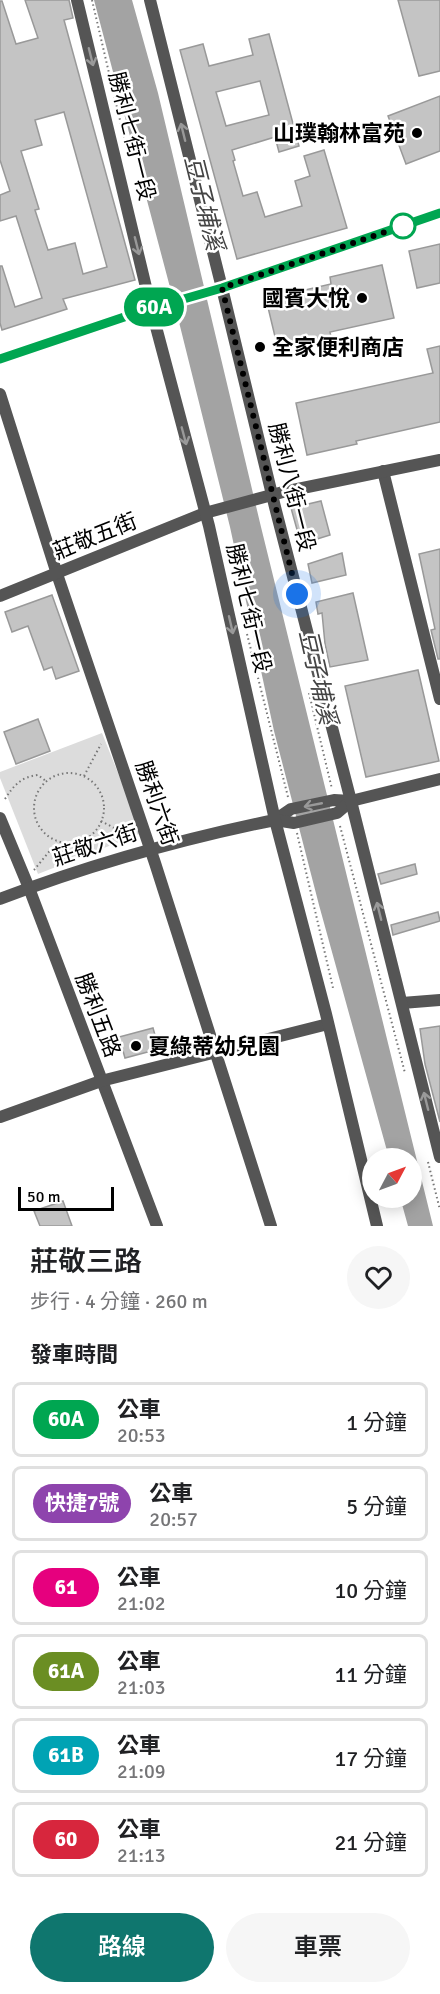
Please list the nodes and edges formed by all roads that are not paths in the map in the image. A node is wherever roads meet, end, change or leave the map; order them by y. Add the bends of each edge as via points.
1 (77, 0) edge
2 (150, 0) edge
3 (440, 213) edge
4 (222, 288) junction
5 (151, 308) junction
6 (0, 359) edge
7 (0, 394) edge
8 (440, 460) edge
9 (383, 471) junction
10 (272, 495) junction
11 (205, 513) junction
12 (57, 574) junction
13 (0, 596) edge
14 (440, 699) edge
15 (440, 779) edge
16 (351, 801) junction
17 (337, 812) junction
18 (0, 818) edge
19 (275, 820) junction
20 (151, 849) junction
21 (29, 888) junction
22 (0, 899) edge
23 (440, 1000) edge
24 (402, 1003) junction
25 (328, 1024) junction
26 (216, 1051) junction
27 (101, 1082) junction
28 (0, 1117) edge
29 (440, 1157) edge
30 (157, 1226) edge
31 (271, 1226) edge
32 (377, 1226) edge

1 -> 5 street, 勝利七街一段
4 -> 2 street, 勝利八街一段
3 - 4 street
4 - 5 street
4 - 10 street, 勝利八街一段
5 - 6 street
5 -> 11 street, 勝利七街一段
7 - 12 street, 勝利六街
8 - 9 street
9 - 10 street
9 - 14 street
10 - 11 street, 莊敬五街
10 - 16 street, 勝利八街一段
11 - 12 street, 莊敬五街
11 -> 19 street, 勝利七街一段
12 - 13 street, 莊敬五街
12 - 20 street, 勝利六街
15 - 16 street
16 - 17 street
24 -> 16 street, 勝利八街一段
17 - 19 street via 294,823
17 -> 19 street via 290,805
18 - 21 street, 勝利五路
19 - 20 street, 莊敬六街
19 - 25 street, 勝利七街一段
20 - 21 street, 莊敬六街
20 - 26 street, 勝利六街
21 - 22 street, 莊敬六街
21 - 27 street, 勝利五路
23 - 24 street
29 -> 24 street, 勝利八街一段
25 - 26 street
25 - 32 street, 勝利七街一段
26 - 27 street
26 - 31 street, 勝利六街
27 - 28 street
27 - 30 street, 勝利五路

